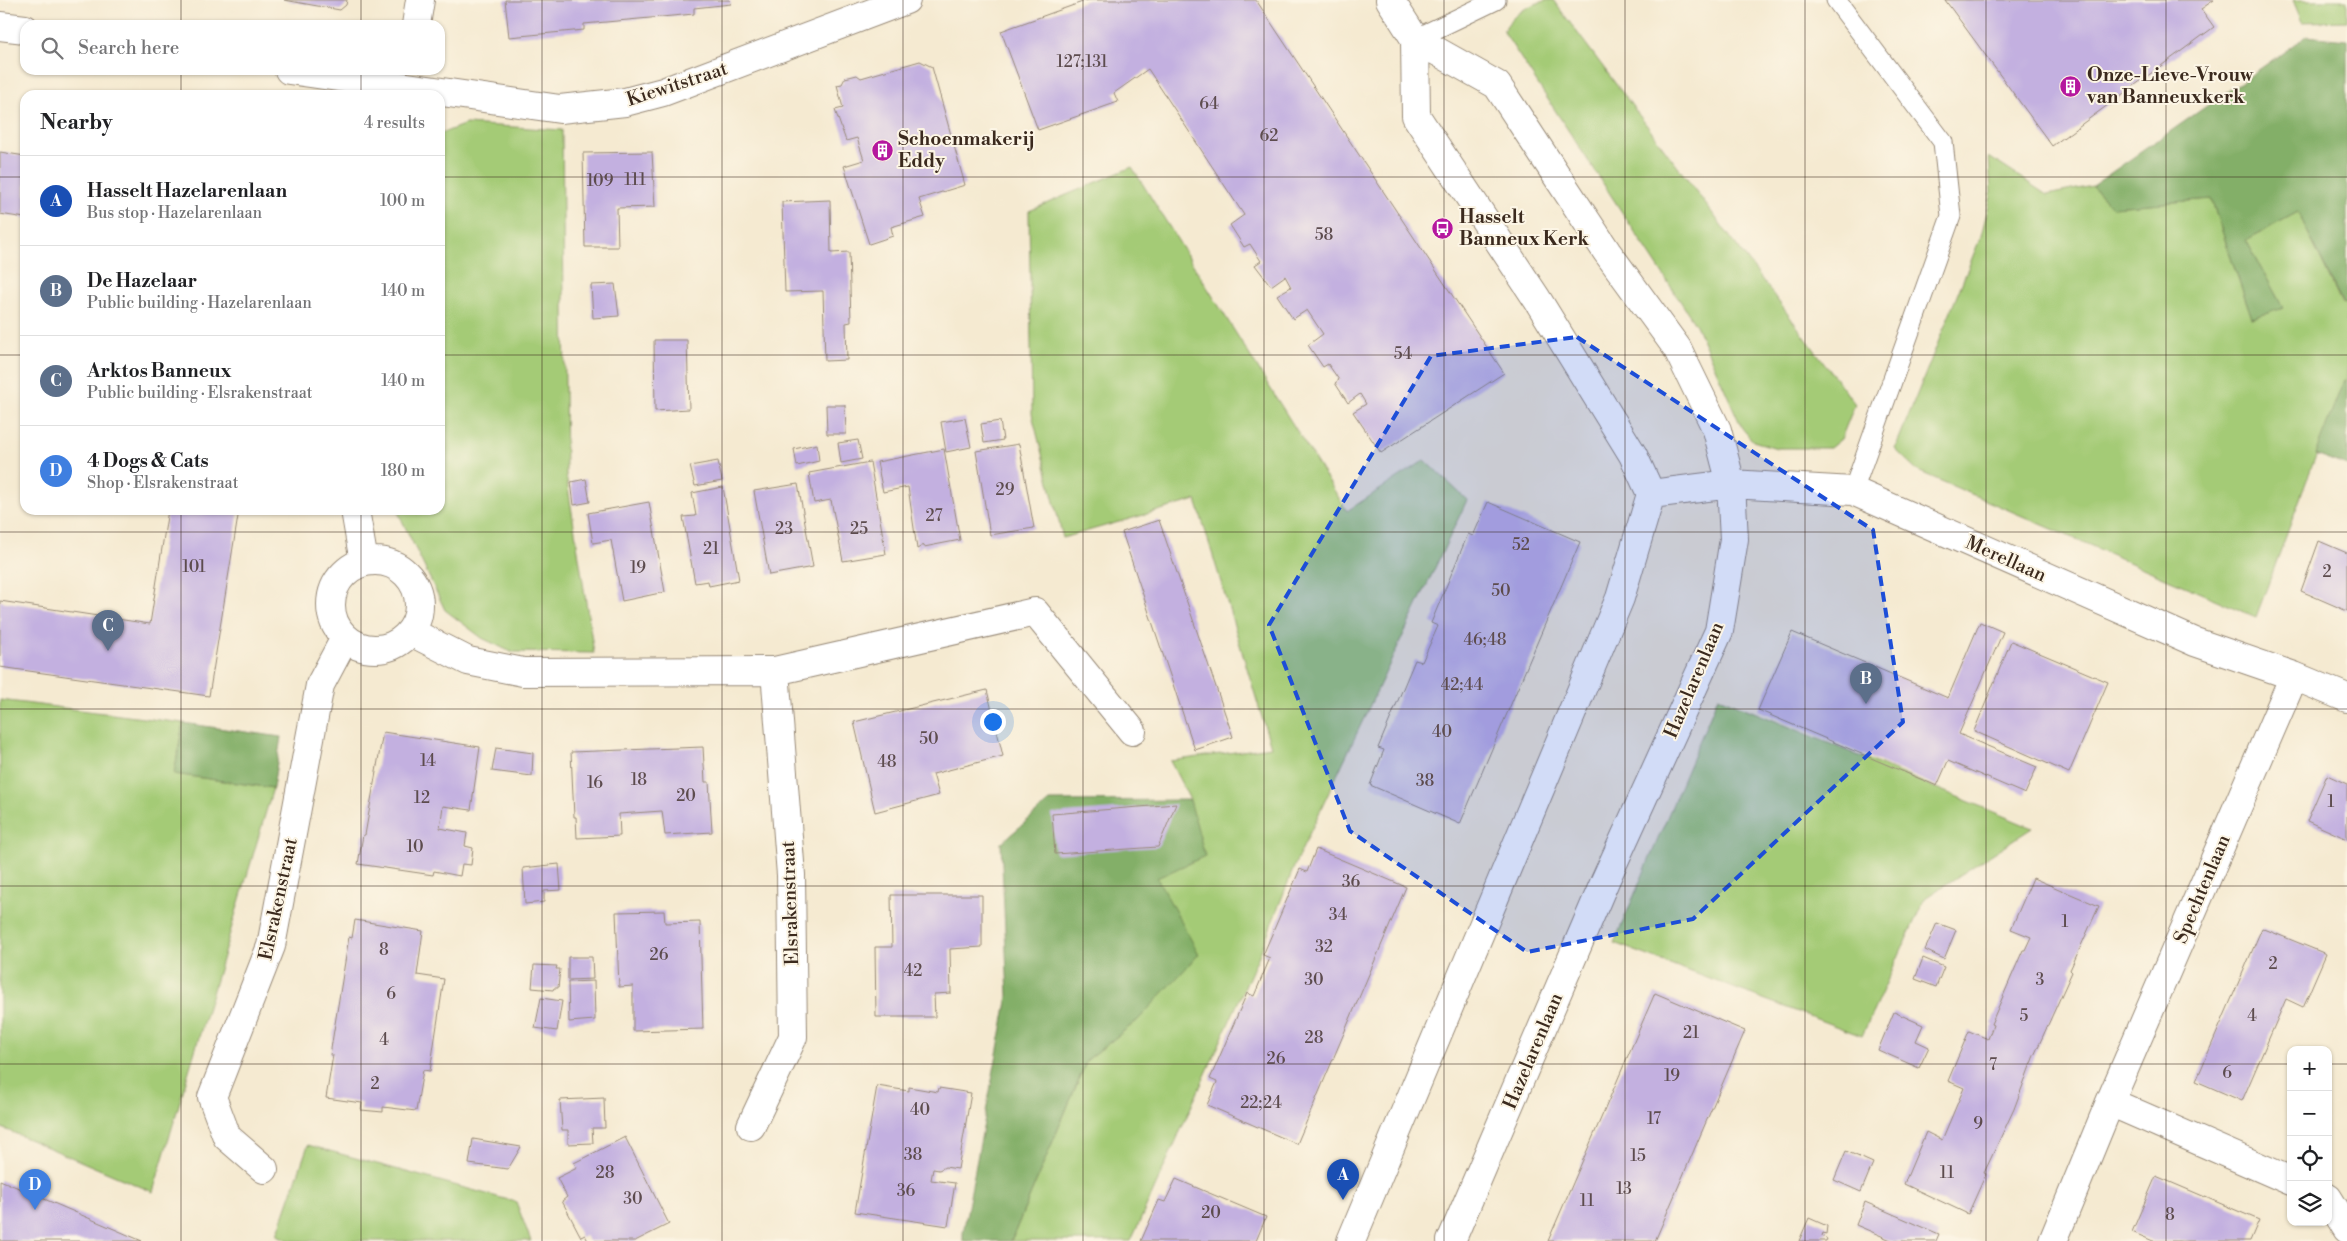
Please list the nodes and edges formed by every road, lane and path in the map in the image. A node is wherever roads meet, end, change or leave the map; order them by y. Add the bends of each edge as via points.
1 (420, 0) edge
2 (906, 0) edge
3 (1390, 0) edge
4 (1496, 0) edge
5 (1836, 0) edge
6 (417, 20) edge
7 (0, 26) edge
8 (20, 28) edge
9 (1415, 39) junction
10 (331, 75) edge
11 (407, 84) edge
12 (1731, 484) junction
13 (1853, 492) junction
14 (1651, 494) junction
15 (356, 515) edge
16 (364, 562) junction
17 (411, 632) junction
18 (345, 638) junction
19 (775, 671) junction
20 (2294, 676) junction
21 (2347, 698) edge
22 (1132, 731) dead end
23 (2110, 1102) junction
24 (751, 1126) dead end
25 (264, 1169) dead end
26 (2287, 1179) edge
27 (2332, 1205) edge
28 (2347, 1230) edge
29 (1351, 1241) edge
30 (1451, 1241) edge
31 (2053, 1241) edge

1 - 6 street
2 - 11 street, Kiewitstraat via 663,92 625,102 560,108
3 - 9 street, Hazelarenlaan
4 - 9 lane
5 - 13 lane via 1943,142 1951,216
7 - 8 street
9 - 12 street, Hazelarenlaan via 1497,85 1607,252 1677,348 1717,430
9 - 14 street via 1416,116 1537,299 1633,455
10 - 11 street, Kiewitstraat
12 - 13 street, Merellaan
12 - 14 street, Merellaan
12 - 30 street, Hazelarenlaan via 1734,540 1719,631 1606,881
13 - 20 street, Merellaan via 2195,642
14 - 29 street via 1620,598
15 - 16 street
16 - 17 street via 382,560 400,567 412,580 419,597 419,615
16 - 18 street via 347,570 335,585 330,604 334,623
17 - 18 street via 397,644 380,649 361,647
17 - 19 street via 468,661 522,672
18 - 25 street, Elsrakenstraat via 320,686 271,946 212,1097 227,1137
19 - 22 street via 1035,612
19 - 24 street, Elsrakenstraat via 791,875 793,1037
20 - 21 street, Merellaan
20 - 23 street, Spechtenlaan
23 - 26 street
23 - 31 street, Spechtenlaan
27 - 28 street

